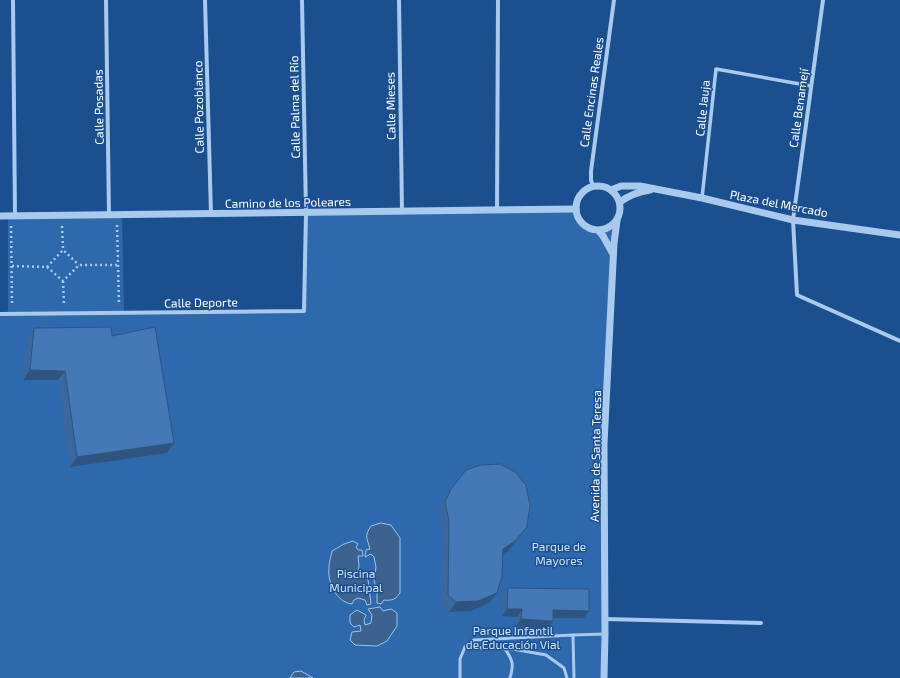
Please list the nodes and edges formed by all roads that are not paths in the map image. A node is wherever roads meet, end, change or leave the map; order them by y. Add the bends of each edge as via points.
1 (13, 0) edge
2 (106, 0) edge
3 (205, 0) edge
4 (302, 0) edge
5 (399, 0) edge
6 (498, 0) edge
7 (614, 0) edge
8 (823, 0) edge
9 (811, 86) junction
10 (593, 186) junction
11 (611, 190) junction
12 (654, 190) junction
13 (702, 198) junction
14 (620, 202) junction
15 (576, 209) junction
16 (497, 211) junction
17 (402, 212) junction
18 (306, 213) junction
19 (211, 214) junction
20 (113, 215) junction
21 (0, 216) edge
22 (13, 216) junction
23 (793, 220) junction
24 (617, 221) junction
25 (599, 231) junction
26 (900, 235) edge
27 (614, 258) junction
28 (0, 314) edge
29 (900, 341) edge
30 (605, 619) junction
31 (760, 623) dead end
32 (605, 634) junction
33 (573, 635) junction
34 (465, 647) junction
35 (505, 649) junction
36 (460, 678) edge
37 (510, 678) edge
38 (567, 678) edge
39 (574, 678) edge
40 (604, 678) edge

1 - 22 street
2 - 20 street, Calle Posadas
3 - 19 street, Calle Pozoblanco
4 - 18 street, Calle Palma del Río
5 - 17 street, Calle Mieses
6 - 16 street
7 - 10 street, Calle Encinas Reales via 590,171
8 - 9 street, Calle Benamejí
9 - 13 street, Calle Jauja via 716,69
9 - 23 street, Calle Benamejí
10 - 11 street
10 - 15 street via 580,195
11 - 12 street, Plaza del Mercado via 629,185
11 - 14 street
12 - 13 street, Plaza del Mercado
12 - 14 street, Plaza del Mercado via 642,191
13 - 23 street, Plaza del Mercado
14 - 24 street via 620,215
15 - 16 street, Camino de los Poleares
15 - 25 street via 582,224
16 - 17 street, Camino de los Poleares
17 - 18 street, Camino de los Poleares
18 - 19 street, Camino de los Poleares
18 - 28 street, Calle Deporte via 304,311
19 - 20 street, Camino de los Poleares
20 - 22 street, Camino de los Poleares
21 - 22 street, Camino de los Poleares
23 - 26 street, Plaza del Mercado
23 - 29 street, Calle Benamejí via 797,295
24 - 25 street
24 - 27 street, Avenida de Santa Teresa
25 - 27 street, Avenida de Santa Teresa
27 - 30 street, Avenida de Santa Teresa via 604,444
30 - 31 street
30 - 32 street, Avenida de Santa Teresa
32 - 33 lane
32 - 40 street, Avenida de Santa Teresa
33 - 34 lane via 474,640
33 - 39 lane
34 - 35 lane
34 - 36 lane via 460,659
35 - 37 lane via 511,657
35 - 38 lane via 546,655 564,668

